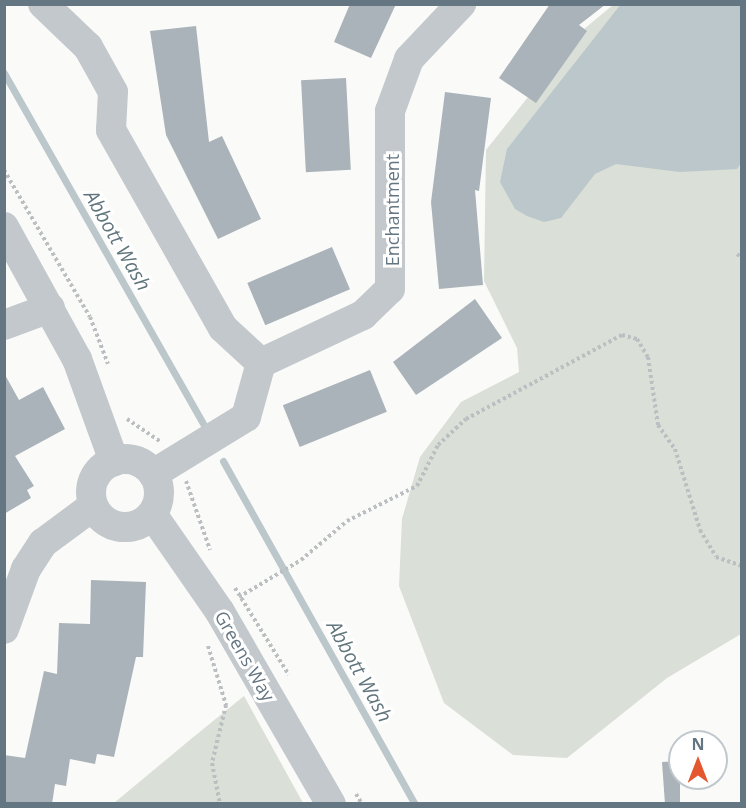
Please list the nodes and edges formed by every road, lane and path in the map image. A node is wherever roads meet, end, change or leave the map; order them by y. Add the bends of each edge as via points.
1 (43, 4) edge
2 (461, 4) edge
3 (4, 227) edge
4 (737, 254) dead end
5 (741, 258) edge
6 (50, 308) junction
7 (4, 325) edge
8 (261, 363) junction
9 (114, 461) junction
10 (153, 474) junction
11 (93, 506) junction
12 (152, 514) junction
13 (741, 566) edge
14 (262, 579) dead end
15 (220, 612) junction
16 (4, 629) edge
17 (220, 804) edge
18 (331, 804) edge

1 - 8 street via 87,47 114,92 111,130 223,328
2 - 8 street, Enchantment via 408,59 390,111 390,289 363,315
3 - 6 street
4 - 5 path
6 - 7 street
6 - 9 street via 77,359
8 - 10 street via 246,417
9 - 10 street via 136,461
9 - 11 street via 96,474
10 - 12 street via 159,494
11 - 12 street via 115,526 136,526
11 - 16 street via 44,543 26,569
12 - 15 street, Greens Way
13 - 14 path via 716,557 700,530 675,449 658,425 648,357 637,339 622,335 556,376 516,390 466,419 438,445 417,486 347,520 301,560
15 - 17 path via 207,645 226,705 212,763
15 - 18 street, Greens Way

